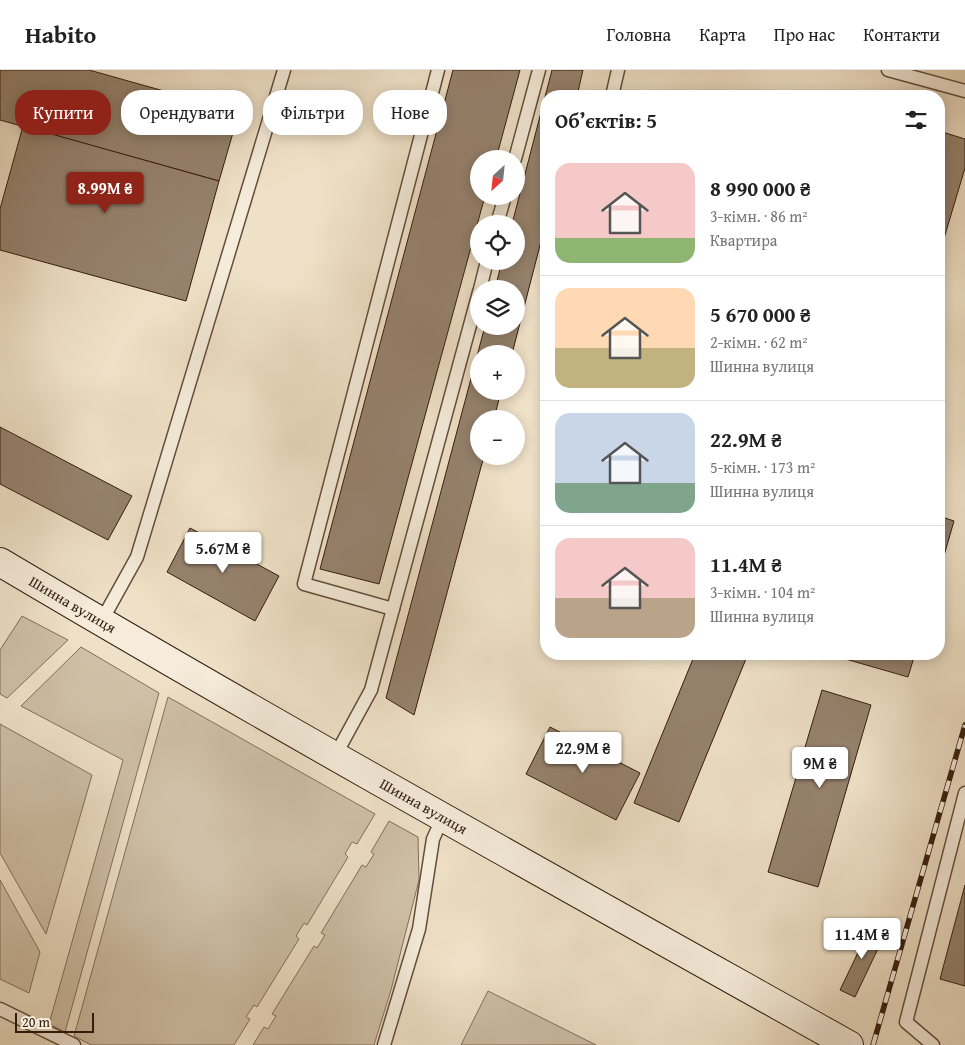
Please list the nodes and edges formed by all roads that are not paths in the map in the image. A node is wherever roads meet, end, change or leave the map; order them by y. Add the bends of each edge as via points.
1 (284, 70) edge
2 (438, 70) edge
3 (539, 70) edge
4 (618, 70) edge
5 (888, 70) edge
6 (613, 90) edge
7 (965, 92) edge
8 (517, 150) edge
9 (470, 325) edge
10 (0, 562) edge
11 (393, 609) junction
12 (101, 622) junction
13 (336, 756) junction
14 (965, 793) edge
15 (443, 817) junction
16 (0, 1009) edge
17 (74, 1045) edge
18 (384, 1045) edge
19 (849, 1045) edge
20 (933, 1045) edge

1 - 12 lane via 137,557
2 - 11 lane via 304,584
3 - 8 lane
4 - 6 lane
5 - 7 lane
9 - 11 lane
10 - 12 street, Шинна вулиця
11 - 13 lane via 371,690
12 - 13 street, Шинна вулиця
13 - 15 street, Шинна вулиця
14 - 20 lane via 906,1022
15 - 18 lane via 433,839 419,929
15 - 19 street, Шинна вулиця
16 - 17 lane

